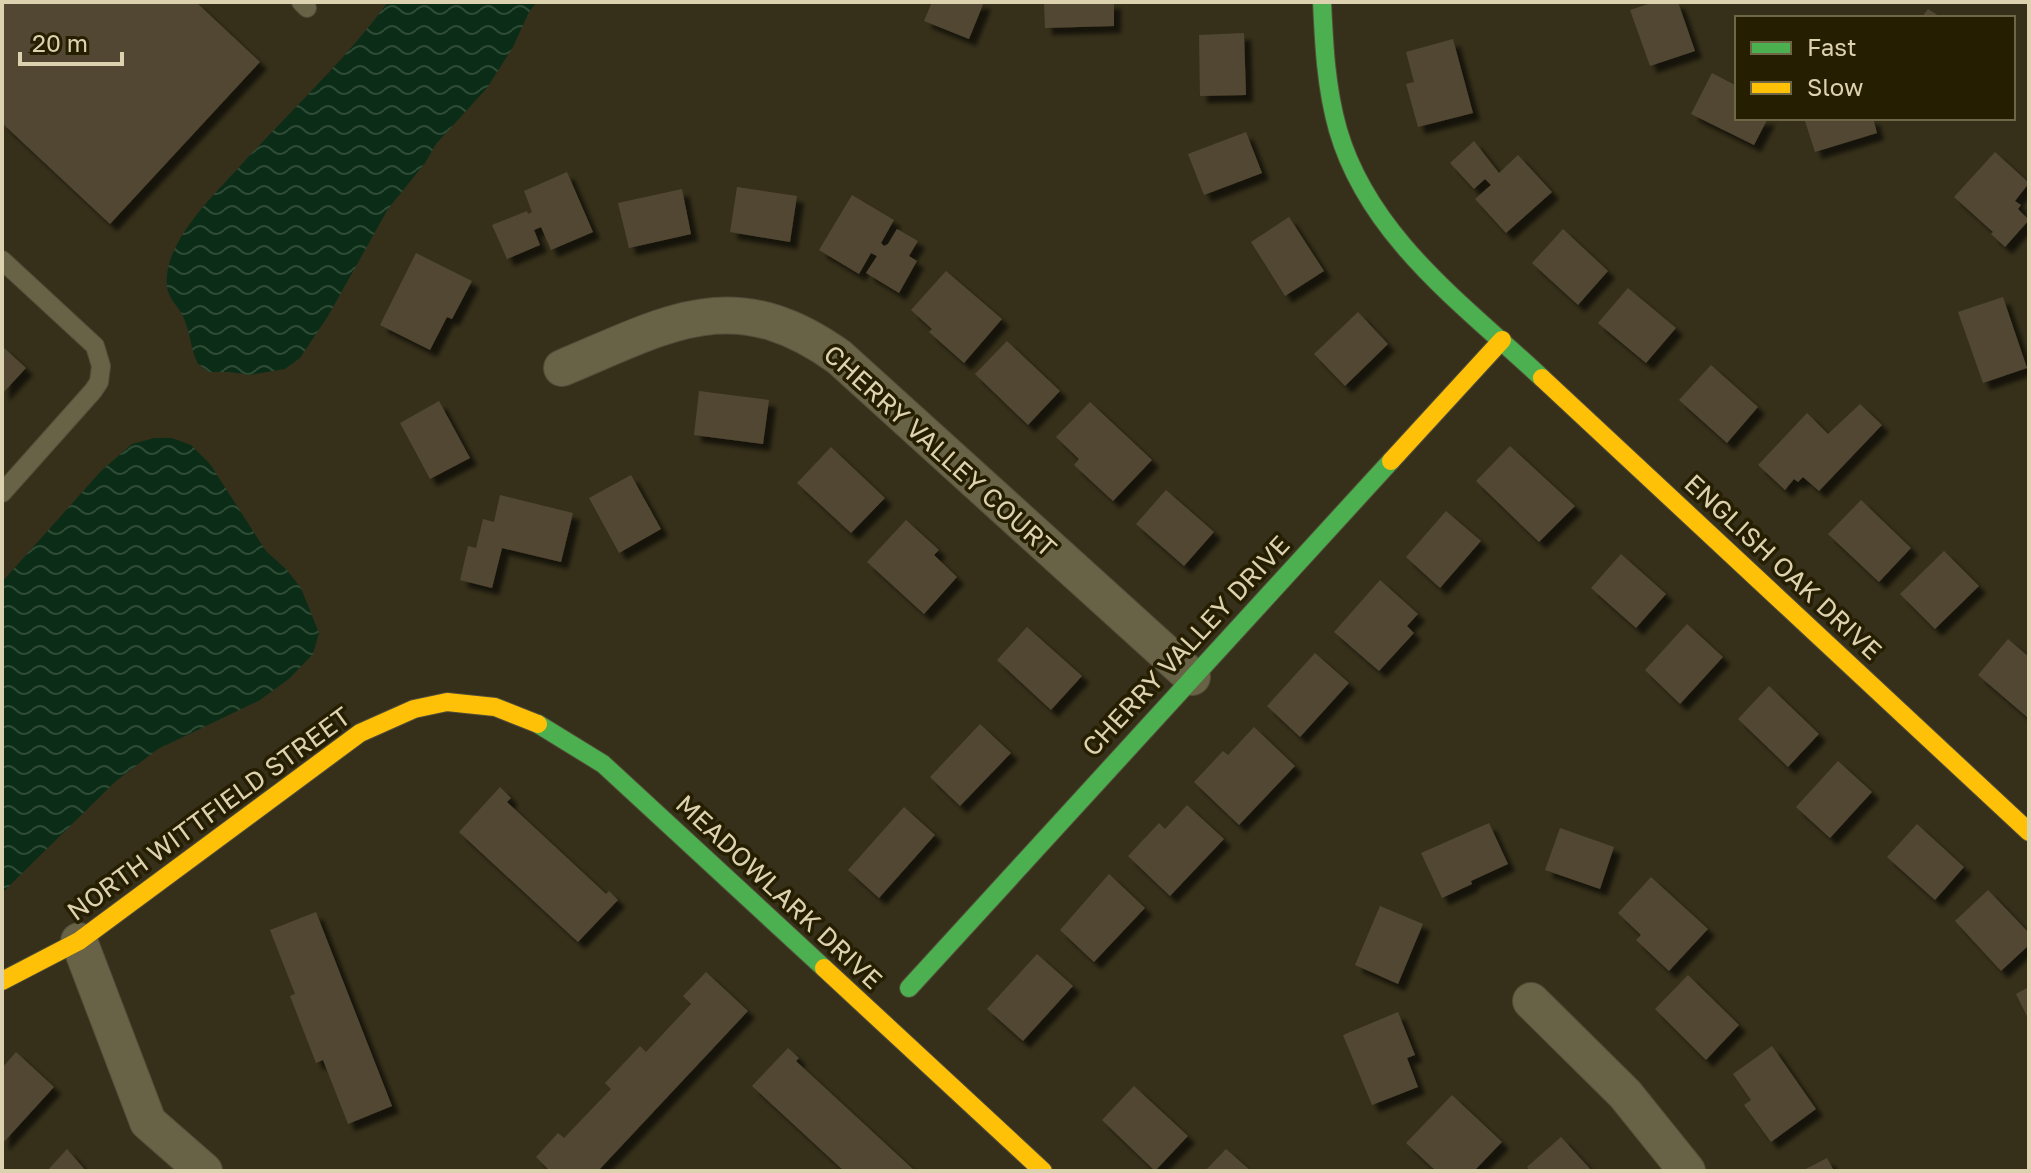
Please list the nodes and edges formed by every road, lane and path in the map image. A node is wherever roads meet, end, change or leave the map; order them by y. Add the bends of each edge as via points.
1 (1322, 2) edge
2 (2, 260) edge
3 (1502, 340) junction
4 (562, 368) dead end
5 (2, 493) edge
6 (1192, 677) junction
7 (452, 701) joint
8 (2029, 832) edge
9 (79, 941) junction
10 (2, 981) edge
11 (909, 988) dead end
12 (1531, 1001) dead end
13 (204, 1171) edge
14 (1043, 1171) edge
15 (1687, 1171) edge

1 - 3 street, ENGLISH OAK DRIVE via 1325,67 1337,132 1366,197 1413,258
2 - 5 lane via 95,346 101,366 93,391
3 - 6 street, CHERRY VALLEY DRIVE
3 - 8 street, ENGLISH OAK DRIVE
4 - 6 street, CHERRY VALLEY COURT via 645,332 722,314 754,316 813,339
6 - 11 street, CHERRY VALLEY DRIVE
7 - 9 street, NORTH WITTFIELD STREET via 413,710 348,741
7 - 14 street, MEADOWLARK DRIVE via 518,713 603,764
9 - 10 street, NORTH WITTFIELD STREET
9 - 13 street via 148,1122
12 - 15 street via 1625,1094

